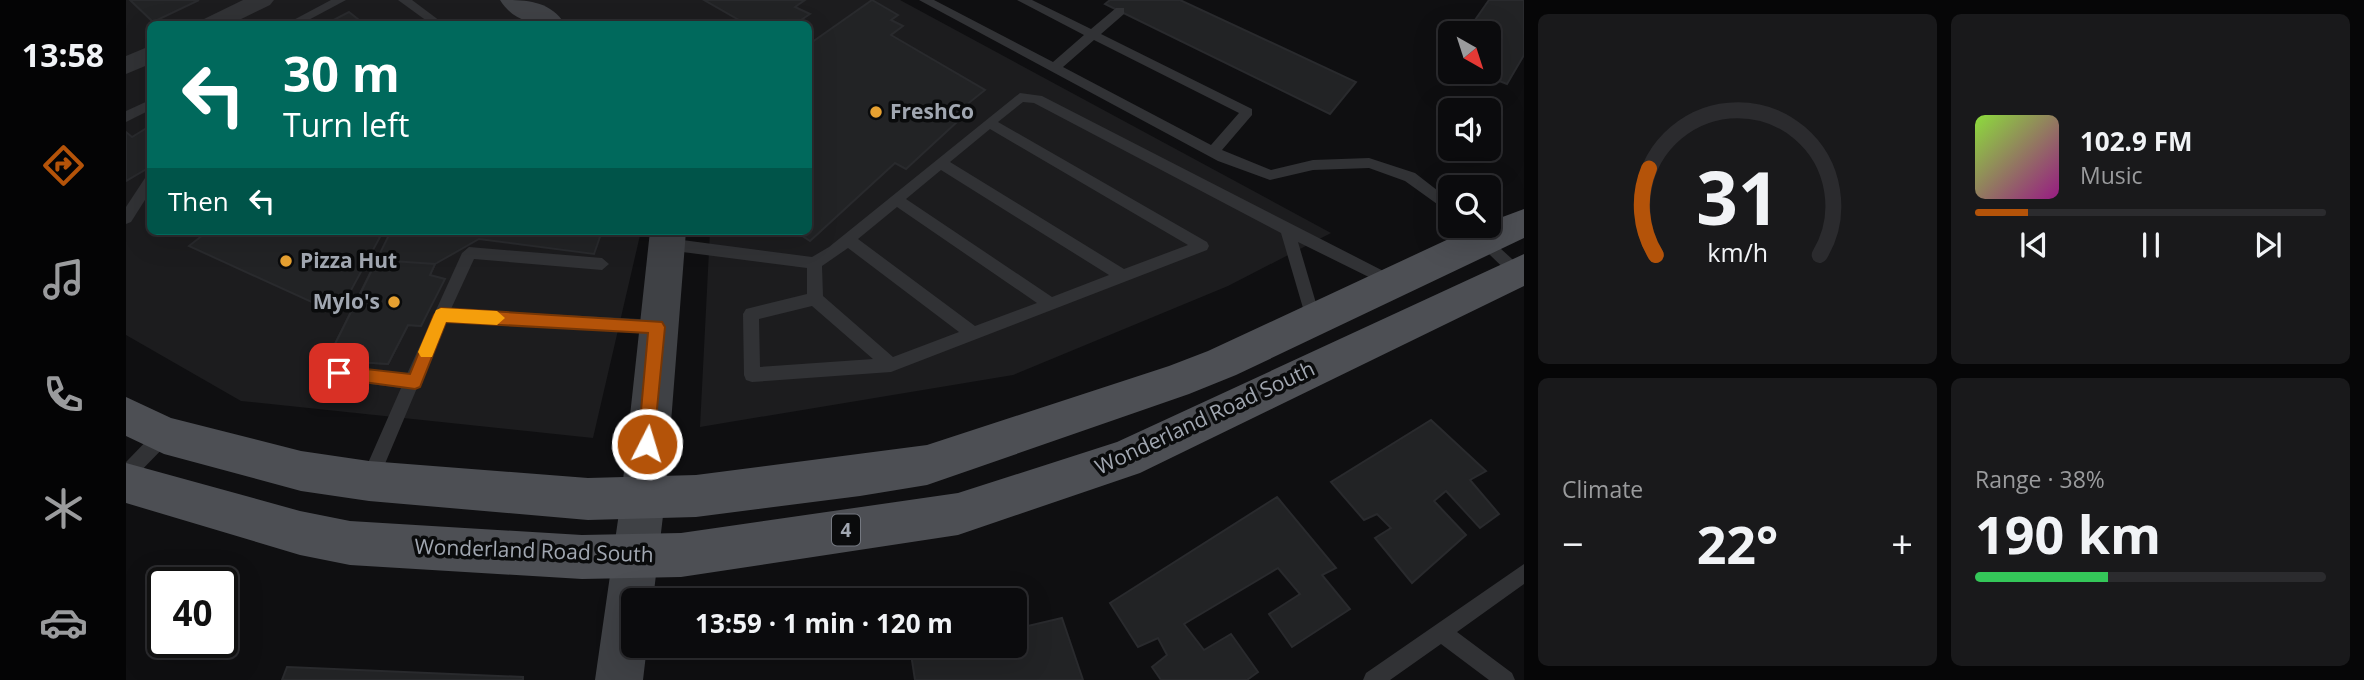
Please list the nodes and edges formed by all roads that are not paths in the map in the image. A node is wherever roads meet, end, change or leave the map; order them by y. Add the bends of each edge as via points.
1 (262, 0) edge
2 (340, 0) edge
3 (404, 0) edge
4 (514, 0) edge
5 (925, 0) edge
6 (1023, 0) edge
7 (1120, 11) dead end
8 (218, 21) edge
9 (298, 21) edge
10 (434, 21) edge
11 (546, 21) edge
12 (1092, 35) junction
13 (147, 56) edge
14 (126, 66) edge
15 (1055, 68) junction
16 (147, 107) edge
17 (147, 118) edge
18 (126, 119) edge
19 (989, 122) junction
20 (1213, 152) junction
21 (941, 163) junction
22 (147, 186) edge
23 (1438, 199) edge
24 (897, 200) junction
25 (147, 202) edge
26 (126, 218) edge
27 (1524, 223) edge
28 (1501, 228) edge
29 (1287, 230) junction
30 (667, 238) edge
31 (1466, 238) edge
32 (1480, 238) edge
33 (848, 240) junction
34 (814, 263) junction
35 (602, 264) dead end
36 (1521, 273) edge
37 (1123, 276) junction
38 (1392, 282) junction
39 (815, 299) junction
40 (1051, 304) junction
41 (441, 315) junction
42 (1312, 320) junction
43 (657, 327) junction
44 (974, 334) junction
45 (891, 365) junction
46 (339, 373) dead end
47 (415, 382) junction
48 (126, 415) edge
49 (164, 435) junction
50 (126, 474) edge
51 (369, 481) junction
52 (126, 483) edge
53 (643, 499) junction
54 (634, 558) junction
55 (1524, 573) edge
56 (1440, 631) junction
57 (619, 680) edge
58 (1373, 680) edge
59 (1505, 680) edge

1 - 8 street
2 - 9 lane
3 - 10 lane
4 - 11 street
5 - 15 lane
6 - 12 lane
7 - 12 lane
12 - 15 lane
12 - 20 lane via 1247,112
13 - 14 street
15 - 20 lane
16 - 18 lane
17 - 18 lane
19 - 21 lane
19 - 29 lane via 1020,97 1037,99
19 - 37 lane via 1202,246
20 - 23 lane via 1270,175 1313,165 1369,163 1410,177
21 - 24 lane
21 - 37 lane
22 - 26 lane
24 - 33 lane
24 - 40 lane
25 - 26 lane
27 - 28 main road, Wonderland Road South
29 - 38 lane
29 - 42 lane
30 - 34 lane
30 - 43 street
31 - 38 main road, Wonderland Road South
32 - 36 lane
33 - 34 lane
33 - 44 lane
34 - 39 lane
35 - 41 lane via 469,253
36 - 54 main road, Wonderland Road South / 4 via 1125,459 958,514
37 - 40 lane
38 - 42 main road, Wonderland Road South
39 - 45 lane
39 - 45 lane via 751,314 752,375
40 - 44 lane
41 - 43 lane
41 - 47 lane
42 - 53 main road, Wonderland Road South via 1175,382 927,465
43 - 53 street
44 - 45 lane
46 - 47 lane
47 - 51 lane
48 - 49 main road, Wonderland Road South
49 - 50 lane
49 - 51 main road, Wonderland Road South via 301,471
51 - 53 main road, Wonderland Road South via 589,499
52 - 54 main road, Wonderland Road South / 4 via 350,543
53 - 54 street
54 - 57 street
55 - 56 lane
56 - 58 lane
56 - 59 lane

